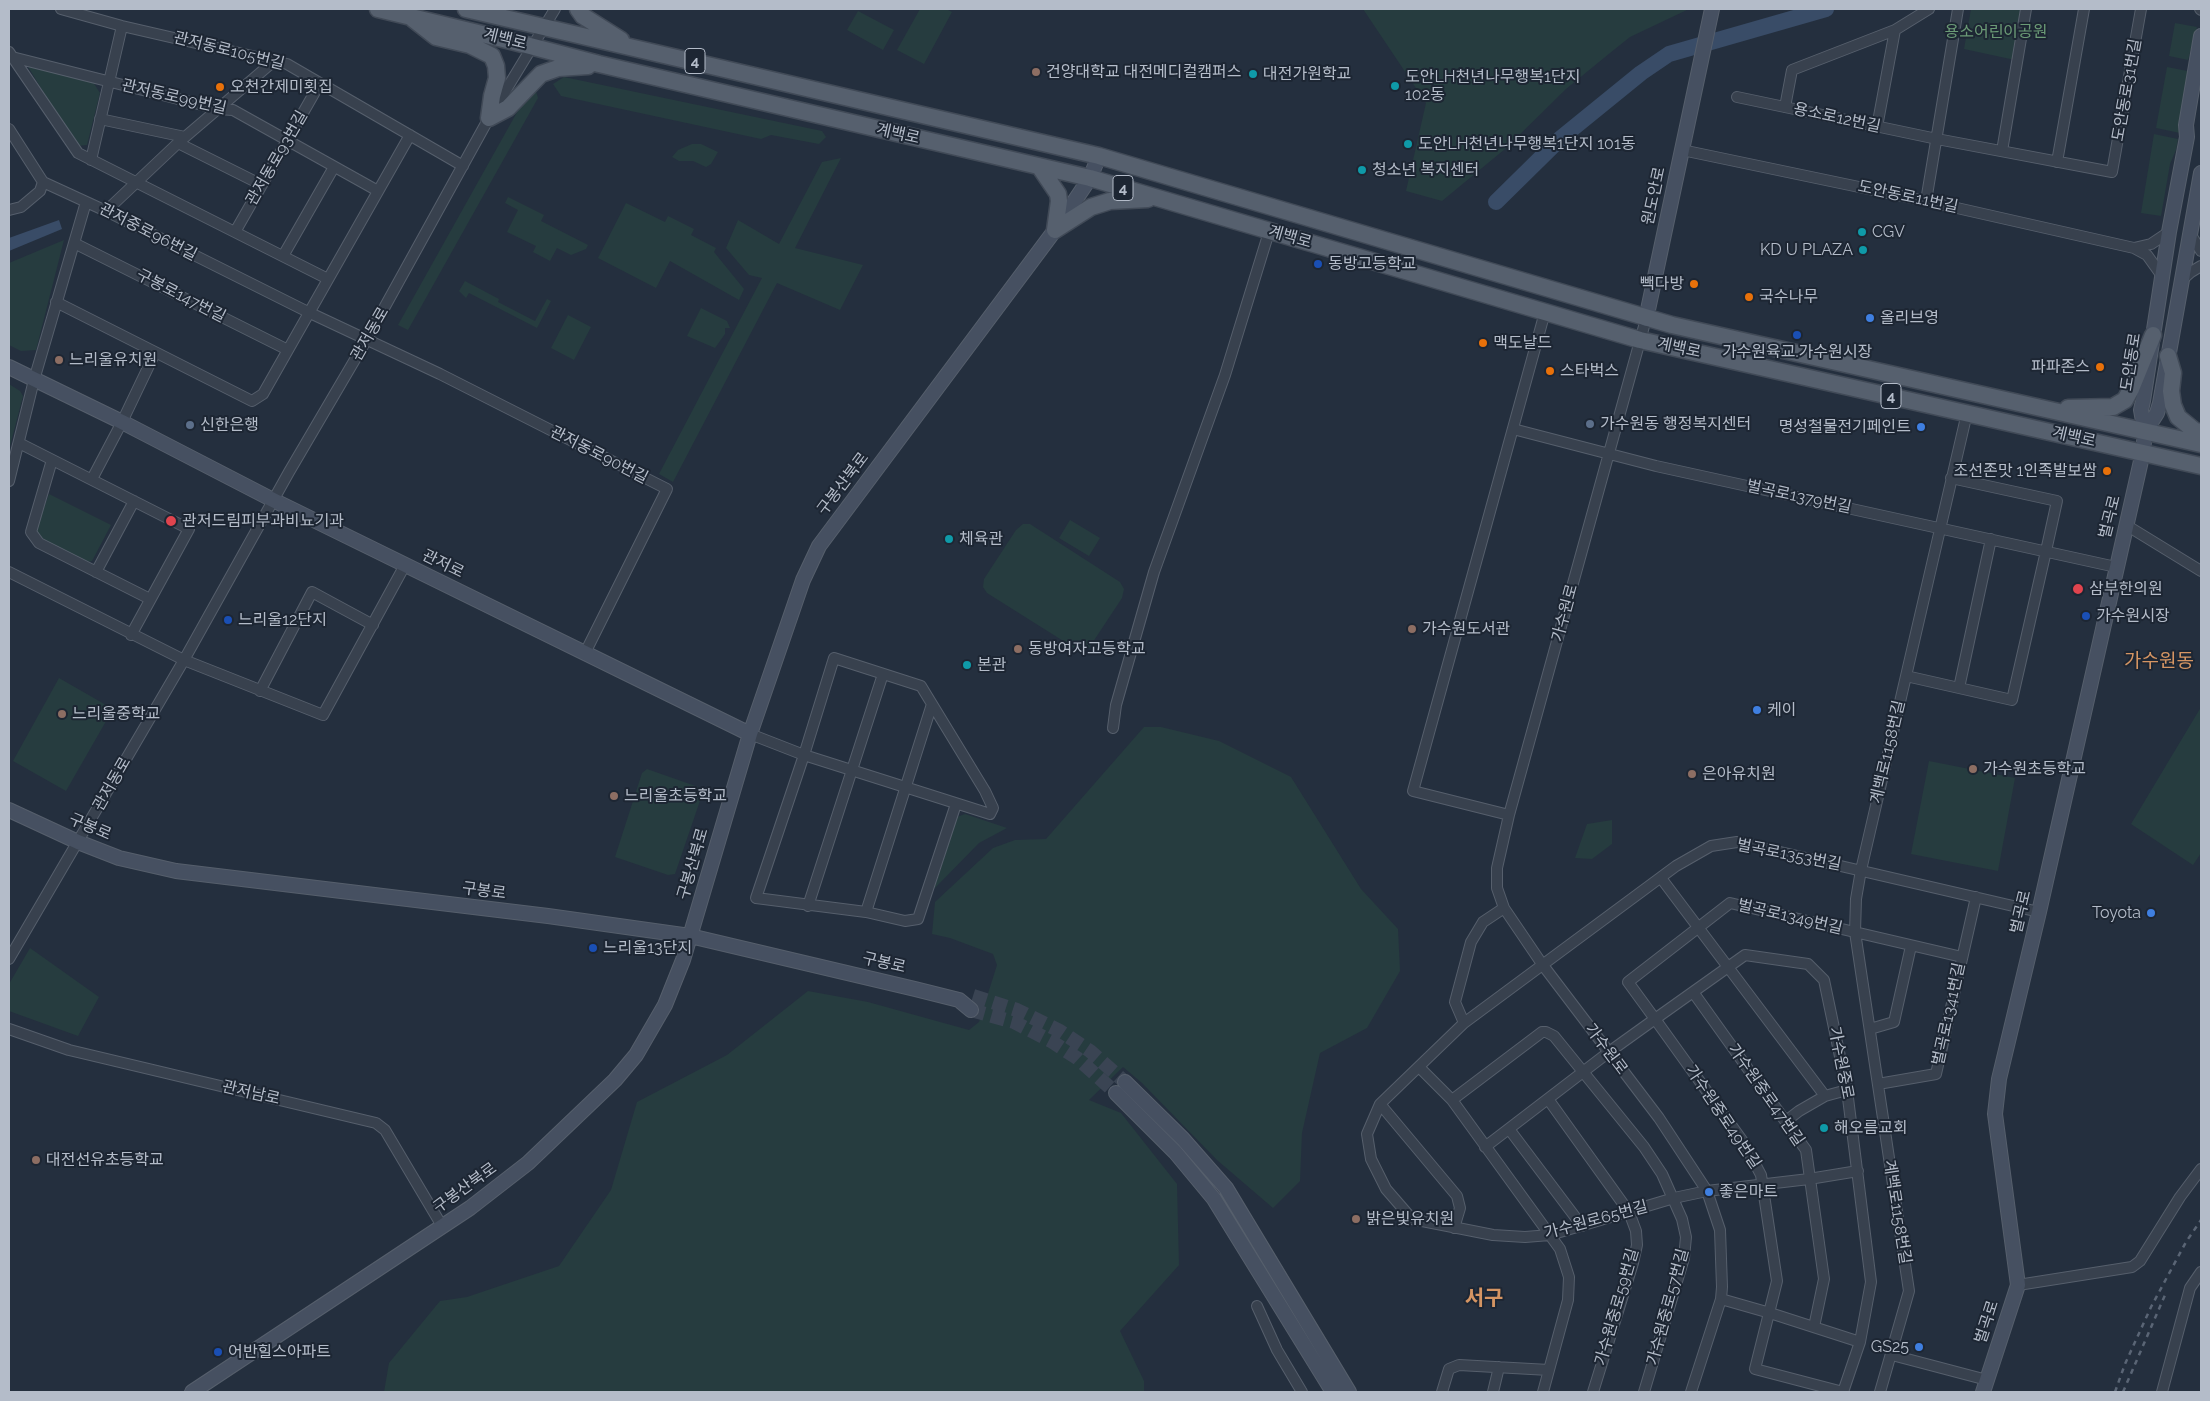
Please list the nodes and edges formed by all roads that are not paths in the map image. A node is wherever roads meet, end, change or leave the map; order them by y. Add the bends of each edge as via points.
1 (61, 9) edge
2 (378, 9) edge
3 (466, 9) edge
4 (554, 9) edge
5 (578, 9) edge
6 (1712, 9) edge
7 (1929, 9) edge
8 (1958, 9) edge
9 (2026, 9) edge
10 (2084, 9) edge
11 (2141, 9) edge
12 (409, 16) junction
13 (122, 26) junction
14 (544, 26) junction
15 (1895, 30) junction
16 (2201, 36) edge
17 (532, 46) junction
18 (629, 46) junction
19 (11, 58) edge
20 (274, 61) junction
21 (599, 64) junction
22 (108, 82) junction
23 (320, 83) junction
24 (1737, 97) dead end
25 (1785, 107) junction
26 (218, 109) junction
27 (489, 118) junction
28 (100, 119) junction
29 (1877, 127) junction
30 (10, 132) edge
31 (410, 135) junction
32 (1937, 139) junction
33 (182, 140) junction
34 (288, 141) junction
35 (1682, 150) junction
36 (2002, 151) junction
37 (1098, 156) junction
38 (91, 160) junction
39 (2057, 162) junction
40 (463, 166) junction
41 (1039, 166) junction
42 (334, 167) junction
43 (2112, 172) joint
44 (2201, 173) edge
45 (1090, 178) junction
46 (43, 182) junction
47 (136, 183) junction
48 (262, 185) junction
49 (378, 191) junction
50 (1159, 198) junction
51 (1926, 201) junction
52 (86, 202) junction
53 (9, 210) edge
54 (106, 211) junction
55 (1055, 230) junction
56 (235, 232) junction
57 (1269, 232) junction
58 (2169, 232) junction
59 (2190, 235) junction
60 (74, 243) junction
61 (2134, 248) junction
62 (2201, 252) edge
63 (283, 256) junction
64 (2201, 266) edge
65 (2162, 276) junction
66 (328, 279) junction
67 (2183, 279) junction
68 (56, 302) junction
69 (308, 312) junction
70 (1545, 312) junction
71 (1646, 318) junction
72 (2154, 335) junction
73 (368, 340) junction
74 (1640, 340) junction
75 (288, 350) junction
76 (155, 353) junction
77 (2168, 356) junction
78 (9, 367) edge
79 (34, 380) junction
80 (2055, 411) junction
81 (1967, 413) junction
82 (122, 422) junction
83 (1512, 429) junction
84 (2145, 432) junction
85 (2201, 432) edge
86 (19, 443) junction
87 (2201, 444) edge
88 (2142, 452) junction
89 (1607, 455) junction
90 (52, 460) junction
91 (2201, 466) edge
92 (1951, 478) junction
93 (92, 479) junction
94 (9, 481) edge
95 (134, 500) junction
96 (273, 500) junction
97 (2126, 525) junction
98 (1939, 528) junction
99 (1991, 539) junction
100 (2046, 551) junction
101 (405, 565) junction
102 (2116, 567) junction
103 (2201, 571) edge
104 (9, 572) edge
105 (96, 572) junction
106 (150, 600) junction
107 (373, 625) junction
108 (131, 635) junction
109 (585, 653) junction
110 (184, 660) junction
111 (883, 674) junction
112 (1906, 676) junction
113 (1959, 688) junction
114 (260, 691) junction
115 (932, 704) junction
116 (1113, 728) dead end
117 (750, 734) junction
118 (804, 754) junction
119 (852, 770) junction
120 (905, 787) junction
121 (956, 804) junction
122 (9, 810) edge
123 (1509, 815) junction
124 (78, 842) junction
125 (1860, 870) junction
126 (1661, 878) junction
127 (1976, 897) junction
128 (808, 906) junction
129 (1504, 908) junction
130 (866, 912) junction
131 (2039, 912) junction
132 (1698, 928) junction
133 (1855, 932) junction
134 (690, 936) junction
135 (1911, 946) junction
136 (1962, 957) junction
137 (9, 959) edge
138 (1542, 964) junction
139 (1728, 967) junction
140 (1693, 992) junction
141 (972, 1003) tunnel mouth
142 (1655, 1019) junction
143 (1464, 1023) junction
144 (9, 1029) edge
145 (1870, 1029) junction
146 (1609, 1052) junction
147 (1418, 1067) junction
148 (1584, 1073) junction
149 (1878, 1084) junction
150 (1847, 1090) junction
151 (1825, 1096) junction
152 (1548, 1099) junction
153 (1452, 1100) junction
154 (1380, 1104) junction
155 (1786, 1121) junction
156 (1509, 1129) junction
157 (1485, 1148) junction
158 (2201, 1169) edge
159 (1858, 1171) junction
160 (1809, 1179) junction
161 (1763, 1185) junction
162 (1707, 1191) junction
163 (1674, 1198) junction
164 (1630, 1212) junction
165 (442, 1226) junction
166 (1582, 1226) junction
167 (1454, 1228) junction
168 (1550, 1235) junction
169 (2201, 1272) edge
170 (2018, 1285) junction
171 (1721, 1299) junction
172 (1257, 1306) dead end
173 (1770, 1313) junction
174 (1814, 1327) junction
175 (1860, 1342) junction
176 (1892, 1355) junction
177 (1499, 1367) junction
178 (1549, 1370) junction
179 (1985, 1386) edge
180 (192, 1392) edge
181 (1302, 1392) edge
182 (1333, 1392) edge
183 (1349, 1392) edge
184 (1442, 1392) edge
185 (1493, 1392) edge
186 (1543, 1392) edge
187 (1592, 1392) edge
188 (1644, 1392) edge
189 (1691, 1392) edge
190 (1880, 1392) edge
191 (2162, 1392) edge

1 - 13 street, 관저동로105번길
2 - 12 main road, 계백로 / 4
3 - 14 main road, 계백로 / 4
4 - 14 street, 관저동로
5 - 18 main road via 583,16
6 - 35 main road, 원도안로
7 - 15 street
8 - 32 street
9 - 36 street
10 - 39 street
11 - 43 street, 도안동로31번길
12 - 17 main road, 계백로 / 4
12 - 27 main road via 436,37 477,47 492,56 497,78
13 - 20 street, 관저동로105번길
13 - 22 street
14 - 17 street, 관저동로
14 - 18 main road, 계백로 / 4
15 - 25 street via 1792,70
15 - 29 street
16 - 58 main road, 도안동로
17 - 21 main road, 계백로 / 4
17 - 27 street, 관저동로
18 - 37 main road, 계백로 / 4
19 - 22 street, 관저동로99번길
19 - 38 street via 78,153
20 - 23 street, 관저동로105번길 via 287,64
20 - 26 street
21 - 27 main road via 558,68 541,74 508,108
21 - 41 main road, 계백로 / 4
22 - 26 street, 관저동로99번길
22 - 28 street
23 - 31 street, 관저동로105번길
23 - 34 street, 관저동로93번길
24 - 25 street, 용소로12번길
25 - 29 street, 용소로12번길
26 - 33 street
26 - 34 street, 관저동로99번길 via 233,110
27 - 40 street, 관저동로
28 - 33 street
28 - 38 street
29 - 32 street, 용소로12번길
30 - 46 street
31 - 40 street, 관저동로105번길
31 - 49 street
32 - 36 street, 용소로12번길
32 - 51 street
33 - 47 street
33 - 48 street
34 - 42 street, 관저동로99번길
34 - 48 street, 관저동로93번길
35 - 51 street, 도안동로11번길
35 - 71 main road, 원도안로
36 - 39 street, 용소로12번길
37 - 45 main road, 구봉산북로
37 - 71 main road, 계백로 / 4
38 - 47 street
39 - 43 street, 용소로12번길
40 - 73 street, 관저동로
41 - 45 main road, 계백로 / 4
41 - 55 main road via 1058,194
42 - 49 street, 관저동로99번길
42 - 63 street
44 - 59 main road
45 - 50 main road, 계백로 / 4
45 - 55 main road, 구봉산북로
46 - 52 street, 관저중로96번길
46 - 53 street via 40,191 21,206
47 - 54 street
47 - 56 street
48 - 56 street, 관저동로93번길
49 - 66 street
50 - 55 main road via 1110,201 1091,207
50 - 57 main road, 계백로 / 4
51 - 61 street, 도안동로11번길
52 - 54 street, 관저중로96번길
52 - 60 street
54 - 69 street, 관저중로96번길
55 - 117 main road, 구봉산북로 via 819,546 803,580
56 - 63 street
57 - 70 main road, 계백로 / 4
57 - 116 street via 1225,374 1154,572 1116,705
58 - 61 street via 2151,244
58 - 65 main road, 도안동로
59 - 62 street
59 - 67 main road
60 - 68 street
60 - 75 street, 구봉로147번길
61 - 65 street via 2147,255
63 - 66 street
64 - 67 street
65 - 72 main road, 도안동로
66 - 69 street
67 - 77 main road
68 - 76 street
68 - 79 street
69 - 73 street, 관저중로96번길
69 - 75 street
70 - 74 main road, 계백로 / 4
70 - 83 street
71 - 74 street, 가수원로
71 - 80 main road, 계백로 / 4
72 - 80 main road via 2131,389 2120,403 2100,409 2082,406
72 - 84 main road, 도안동로 via 2141,410
73 - 96 street, 관저동로
73 - 109 street, 관저동로90번길 via 667,489
74 - 81 main road, 계백로 / 4
74 - 89 street, 가수원로
75 - 76 street via 263,394 252,400
76 - 82 street
77 - 84 main road via 2157,413
77 - 85 main road via 2173,373 2173,406 2178,417
78 - 79 main road, 관저로
79 - 82 main road, 관저로
79 - 86 street
80 - 84 main road, 계백로 / 4
81 - 88 main road, 계백로 / 4
81 - 92 street, 계백로1158번길
82 - 93 street
82 - 96 main road, 관저로
83 - 89 street, 벌곡로1379번길
83 - 123 street via 1413,791
84 - 87 main road, 계백로 / 4
84 - 88 main road, 벌곡로
86 - 90 street
86 - 94 street
88 - 91 main road, 계백로 / 4
88 - 97 main road, 벌곡로
89 - 98 street, 벌곡로1379번길
89 - 123 street, 가수원로
90 - 93 street
90 - 105 street via 30,532 39,542
92 - 98 street, 계백로1158번길
92 - 100 street via 2057,501
93 - 95 street
95 - 105 street
95 - 106 street via 189,529
96 - 101 main road, 관저로
96 - 110 street, 관저동로
97 - 102 main road, 벌곡로
97 - 103 street
98 - 99 street, 벌곡로1379번길
98 - 112 street, 계백로1158번길
99 - 100 street, 벌곡로1379번길
99 - 113 street
100 - 102 street, 벌곡로1379번길
100 - 113 street via 2012,700
101 - 107 street
101 - 109 main road, 관저로
102 - 131 main road, 벌곡로
104 - 108 street
105 - 106 street
106 - 108 street
107 - 114 street via 323,715
107 - 114 street via 312,592
108 - 110 street
109 - 117 main road, 관저로
110 - 114 street
110 - 124 street, 관저동로
111 - 115 street via 921,686
111 - 118 street via 834,658
111 - 119 street
112 - 113 street
112 - 125 street, 계백로1158번길
115 - 120 street
115 - 121 street via 993,808 990,814
117 - 118 street
117 - 134 main road, 구봉산북로
118 - 119 street
118 - 128 street via 756,898
119 - 120 street
119 - 128 street
120 - 121 street
120 - 130 street
121 - 130 street via 918,919 905,921
122 - 124 main road, 구봉로
123 - 129 street, 가수원로 via 1496,868 1497,888
124 - 134 main road, 구봉로 via 119,858 176,871
124 - 137 street, 관저동로
125 - 126 street, 벌곡로1353번길 via 1736,842 1711,846
125 - 127 street, 벌곡로1353번길
125 - 133 street, 계백로1158번길
126 - 132 street, 가수원중로
126 - 138 street, 벌곡로1353번길
127 - 131 street, 벌곡로1353번길
127 - 136 street, 벌곡로1341번길
128 - 130 street
129 - 138 street, 가수원로
129 - 143 street via 1483,922 1471,942 1455,1002
131 - 170 main road, 벌곡로 via 1999,1079 1995,1114
132 - 133 street, 벌곡로1349번길 via 1730,903
132 - 139 street, 가수원중로
132 - 142 street, 벌곡로1349번길 via 1628,982
133 - 135 street, 벌곡로1349번길
133 - 145 street, 계백로1158번길
134 - 141 main road, 구봉로
134 - 165 main road, 구봉산북로 via 665,1004 636,1055 615,1080 528,1163
135 - 136 street, 벌곡로1349번길
135 - 145 street via 1894,1022
136 - 149 street, 벌곡로1341번길 via 1936,1074
138 - 143 street, 가수원로65번길
138 - 146 street, 가수원로
139 - 140 street, 가수원중로
139 - 150 street, 가수원중로 via 1745,955 1808,964 1824,980
139 - 151 street, 가수원중로
140 - 142 street, 가수원중로
140 - 155 street, 가수원중로47번길
142 - 146 street, 가수원중로
142 - 161 street, 가수원중로49번길 via 1744,1143
143 - 147 street, 가수원로65번길
144 - 165 street, 관저남로 via 69,1050 376,1123 385,1130
145 - 149 street, 계백로1158번길
146 - 148 street, 가수원중로
146 - 162 street, 가수원로 via 1659,1118
147 - 153 street
147 - 154 street, 가수원로65번길
148 - 152 street, 가수원중로
148 - 153 street, 가수원중로57번길 via 1554,1036 1542,1032
148 - 163 street, 가수원중로57번길 via 1644,1147
149 - 176 street, 계백로1158번길 via 1909,1290
150 - 151 street
150 - 159 street, 가수원중로
151 - 155 street
152 - 156 street, 가수원중로
152 - 164 street, 가수원중로59번길
153 - 157 street
154 - 167 street via 1457,1196 1460,1208
154 - 167 street, 가수원로65번길 via 1367,1134 1372,1159 1386,1190 1412,1219
155 - 160 street, 가수원중로47번길 via 1806,1150
156 - 157 street, 가수원중로
156 - 166 street
157 - 168 street
158 - 170 street via 2140,1261 2132,1267
159 - 160 street
159 - 175 street, 가수원중로 via 1871,1282
160 - 161 street
160 - 174 street, 가수원중로47번길 via 1824,1278
161 - 162 street
161 - 173 street, 가수원중로49번길 via 1777,1281
162 - 163 street, 가수원로65번길
162 - 171 street, 가수원로 via 1720,1230
163 - 164 street, 가수원로65번길
163 - 188 street, 가수원중로57번길 via 1686,1237 1684,1258
164 - 166 street, 가수원로65번길
164 - 187 street, 가수원중로59번길 via 1637,1245
165 - 180 main road, 구봉산북로
166 - 168 street, 가수원로65번길
167 - 168 street, 가수원로65번길 via 1493,1235
168 - 178 street via 1560,1249 1569,1277 1568,1300
169 - 191 street via 2190,1288
170 - 179 main road, 벌곡로
171 - 173 street
171 - 189 street, 가수원로
172 - 181 street via 1276,1350
173 - 174 street
173 - 175 street, 가수원중로 via 1755,1369 1843,1392
174 - 175 street
176 - 179 street, 벌곡로
176 - 190 street, 계백로1158번길
177 - 178 street
177 - 184 street via 1464,1365 1449,1369
177 - 185 street
178 - 186 street
182 - 183 main road via 1214,1199 1121,1087 1183,1139 1226,1188

